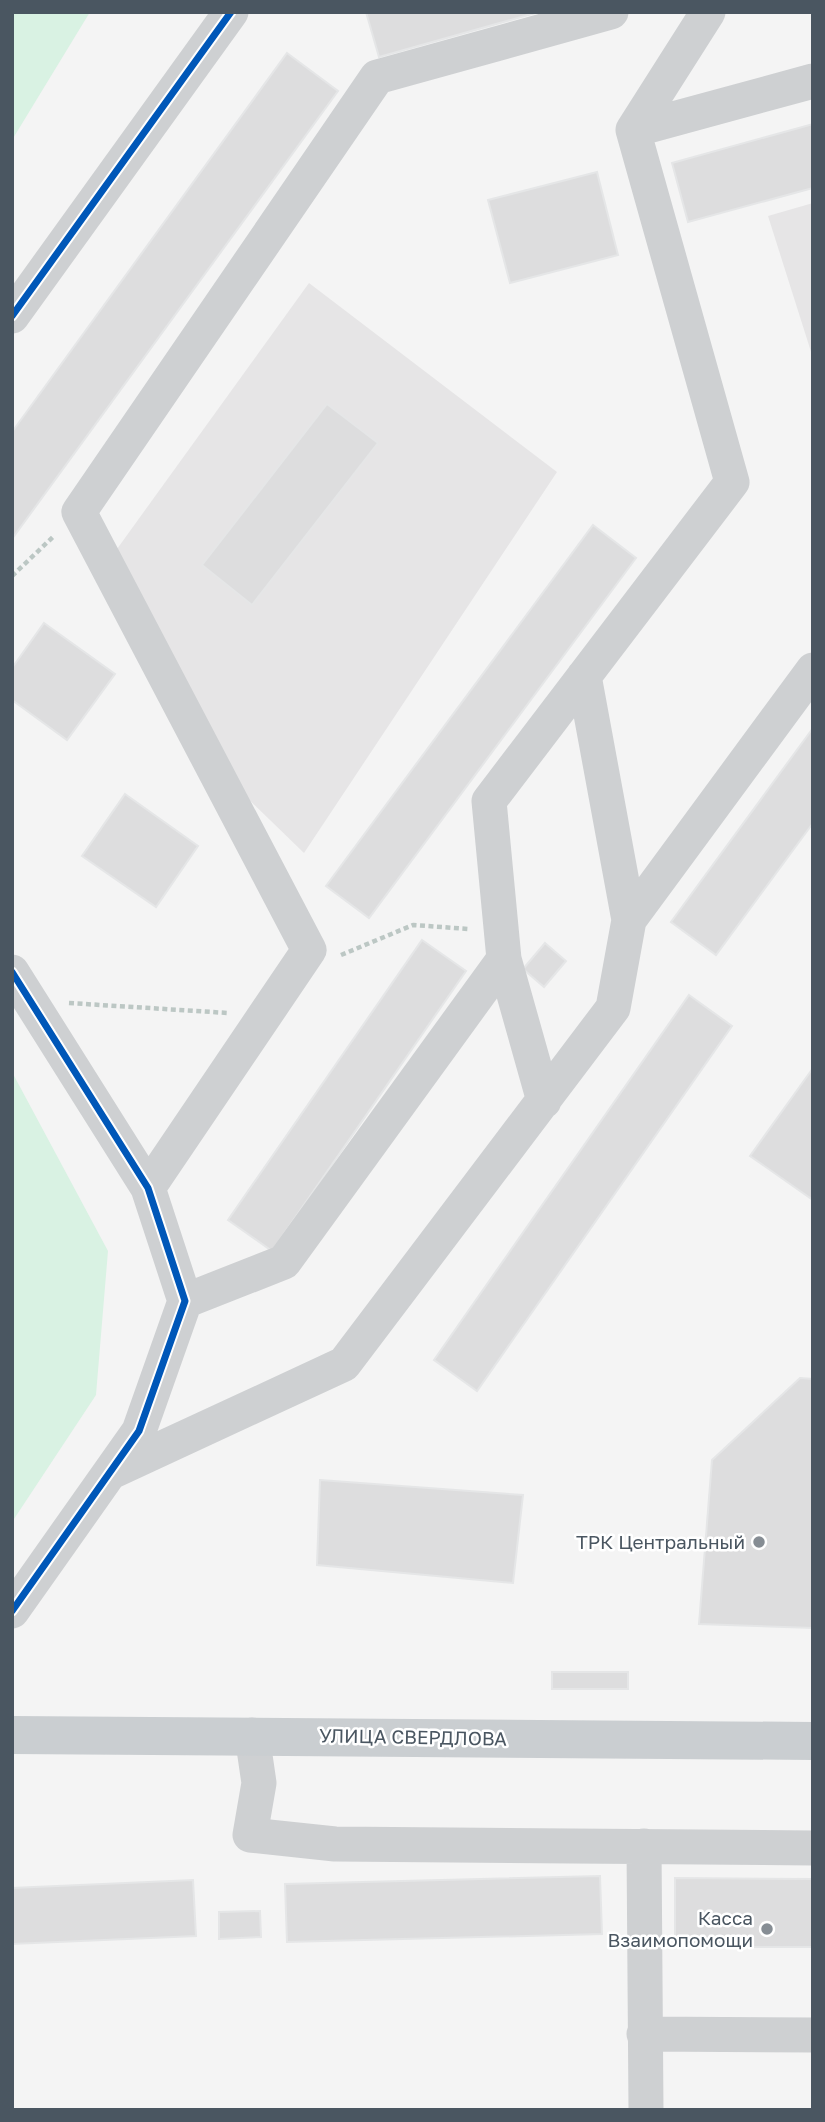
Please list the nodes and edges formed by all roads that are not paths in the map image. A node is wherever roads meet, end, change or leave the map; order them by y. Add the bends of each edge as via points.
1 (231, 12) edge
2 (611, 12) edge
3 (708, 12) edge
4 (813, 81) edge
5 (633, 130) junction
6 (12, 316) edge
7 (813, 670) edge
8 (584, 676) junction
9 (629, 920) junction
10 (504, 959) junction
11 (12, 972) edge
12 (544, 1101) junction
13 (148, 1188) junction
14 (185, 1301) junction
15 (113, 1471) junction
16 (12, 1611) edge
17 (12, 1735) edge
18 (252, 1735) junction
19 (813, 1741) edge
20 (644, 1846) junction
21 (813, 1848) edge
22 (644, 2034) junction
23 (813, 2035) edge
24 (646, 2110) edge

1 - 6 street
2 - 13 street via 377,77 79,512 309,950
3 - 5 street
4 - 5 street
5 - 8 street via 732,482
7 - 9 street
8 - 9 street
8 - 10 street via 489,802
9 - 12 street via 613,1008
10 - 12 street
10 - 14 street via 284,1262
11 - 13 street
12 - 15 street via 344,1364
13 - 14 street
14 - 15 street via 139,1431
15 - 16 street
17 - 18 main road, УЛИЦА СВЕРДЛОВА
18 - 19 main road, УЛИЦА СВЕРДЛОВА
18 - 20 street via 260,1783 250,1835 335,1844
20 - 21 street
20 - 22 street
22 - 23 street
22 - 24 street

